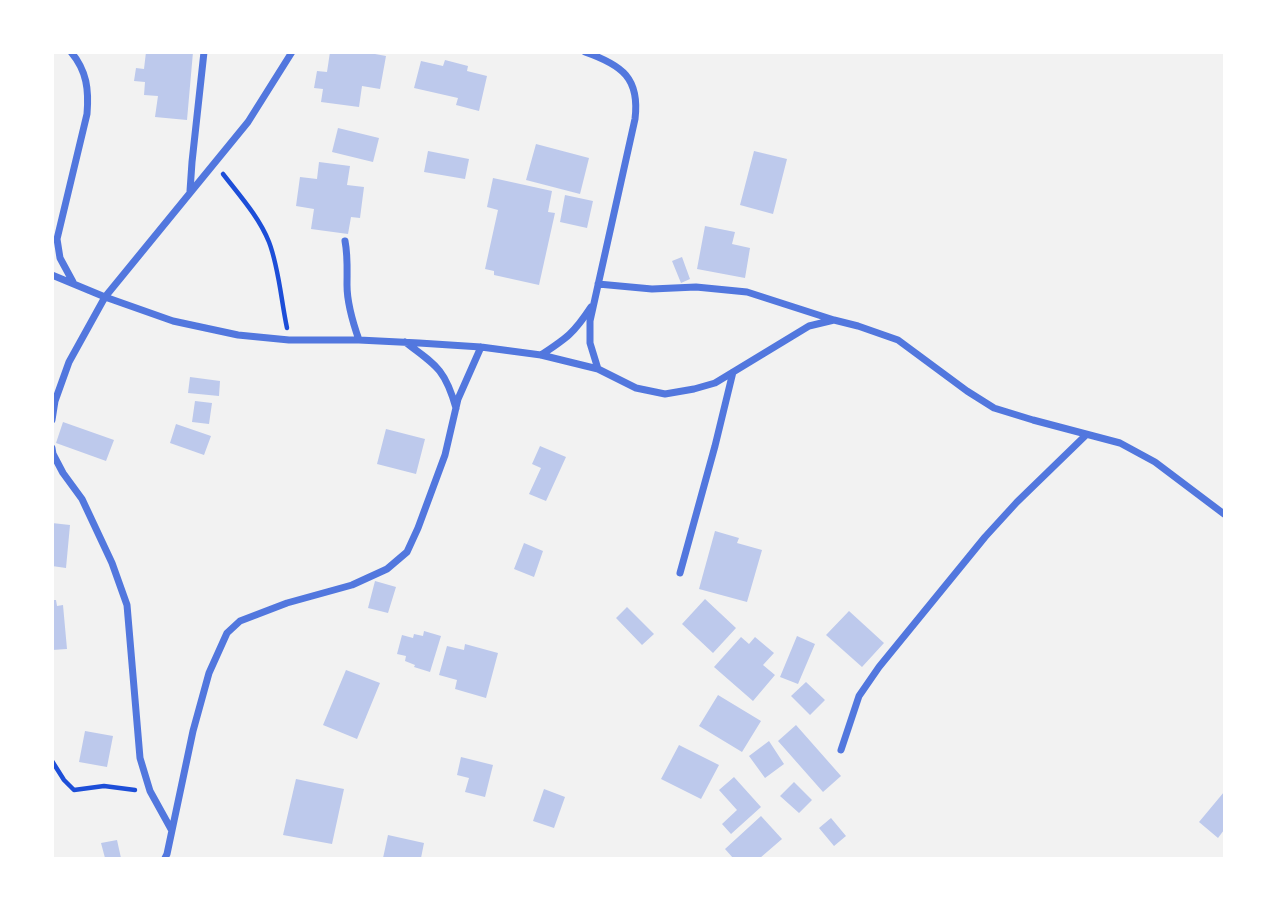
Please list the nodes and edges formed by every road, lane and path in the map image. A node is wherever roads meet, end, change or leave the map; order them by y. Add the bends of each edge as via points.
1 (71, 52) edge
2 (204, 52) edge
3 (292, 52) edge
4 (585, 52) edge
5 (214, 163) junction
6 (190, 193) junction
7 (345, 241) dead end
8 (52, 275) edge
9 (74, 283) junction
10 (598, 285) junction
11 (105, 297) junction
12 (595, 301) junction
13 (834, 320) junction
14 (289, 340) junction
15 (359, 340) junction
16 (405, 342) junction
17 (481, 347) junction
18 (541, 355) junction
19 (598, 369) junction
20 (733, 372) junction
21 (456, 408) junction
22 (52, 420) edge
23 (1086, 435) junction
24 (52, 448) edge
25 (1224, 514) edge
26 (680, 573) dead end
27 (841, 750) dead end
28 (52, 761) edge
29 (150, 791) junction
30 (172, 830) junction
31 (165, 859) edge

1 - 9 street via 86,78 89,94 57,239 60,258
2 - 6 street
3 - 5 street via 248,122
4 - 10 street via 615,65 634,88 637,103
5 - 6 street
5 - 14 path via 253,212 269,243
6 - 11 street
7 - 15 street via 348,299
8 - 9 street
9 - 11 street
10 - 12 street
10 - 13 street via 747,292
11 - 14 street via 173,321
11 - 22 street via 69,362
12 - 18 street via 569,337
12 - 19 street via 590,343
13 - 20 street via 809,326
13 - 23 street via 898,340 995,408
14 - 15 street
15 - 16 street
16 - 17 street
16 - 21 street via 444,374
17 - 18 street
17 - 21 street
18 - 19 street
19 - 20 street via 636,388 665,394 715,383
20 - 26 street
21 - 30 street via 445,455 407,552 387,569 352,585 240,621 227,633 209,673
23 - 25 street via 1120,443 1155,462
23 - 27 street via 985,537 879,667 859,696
24 - 29 street via 82,499 127,605 140,758
28 - 29 path via 74,790 104,786
29 - 30 street
30 - 31 street

